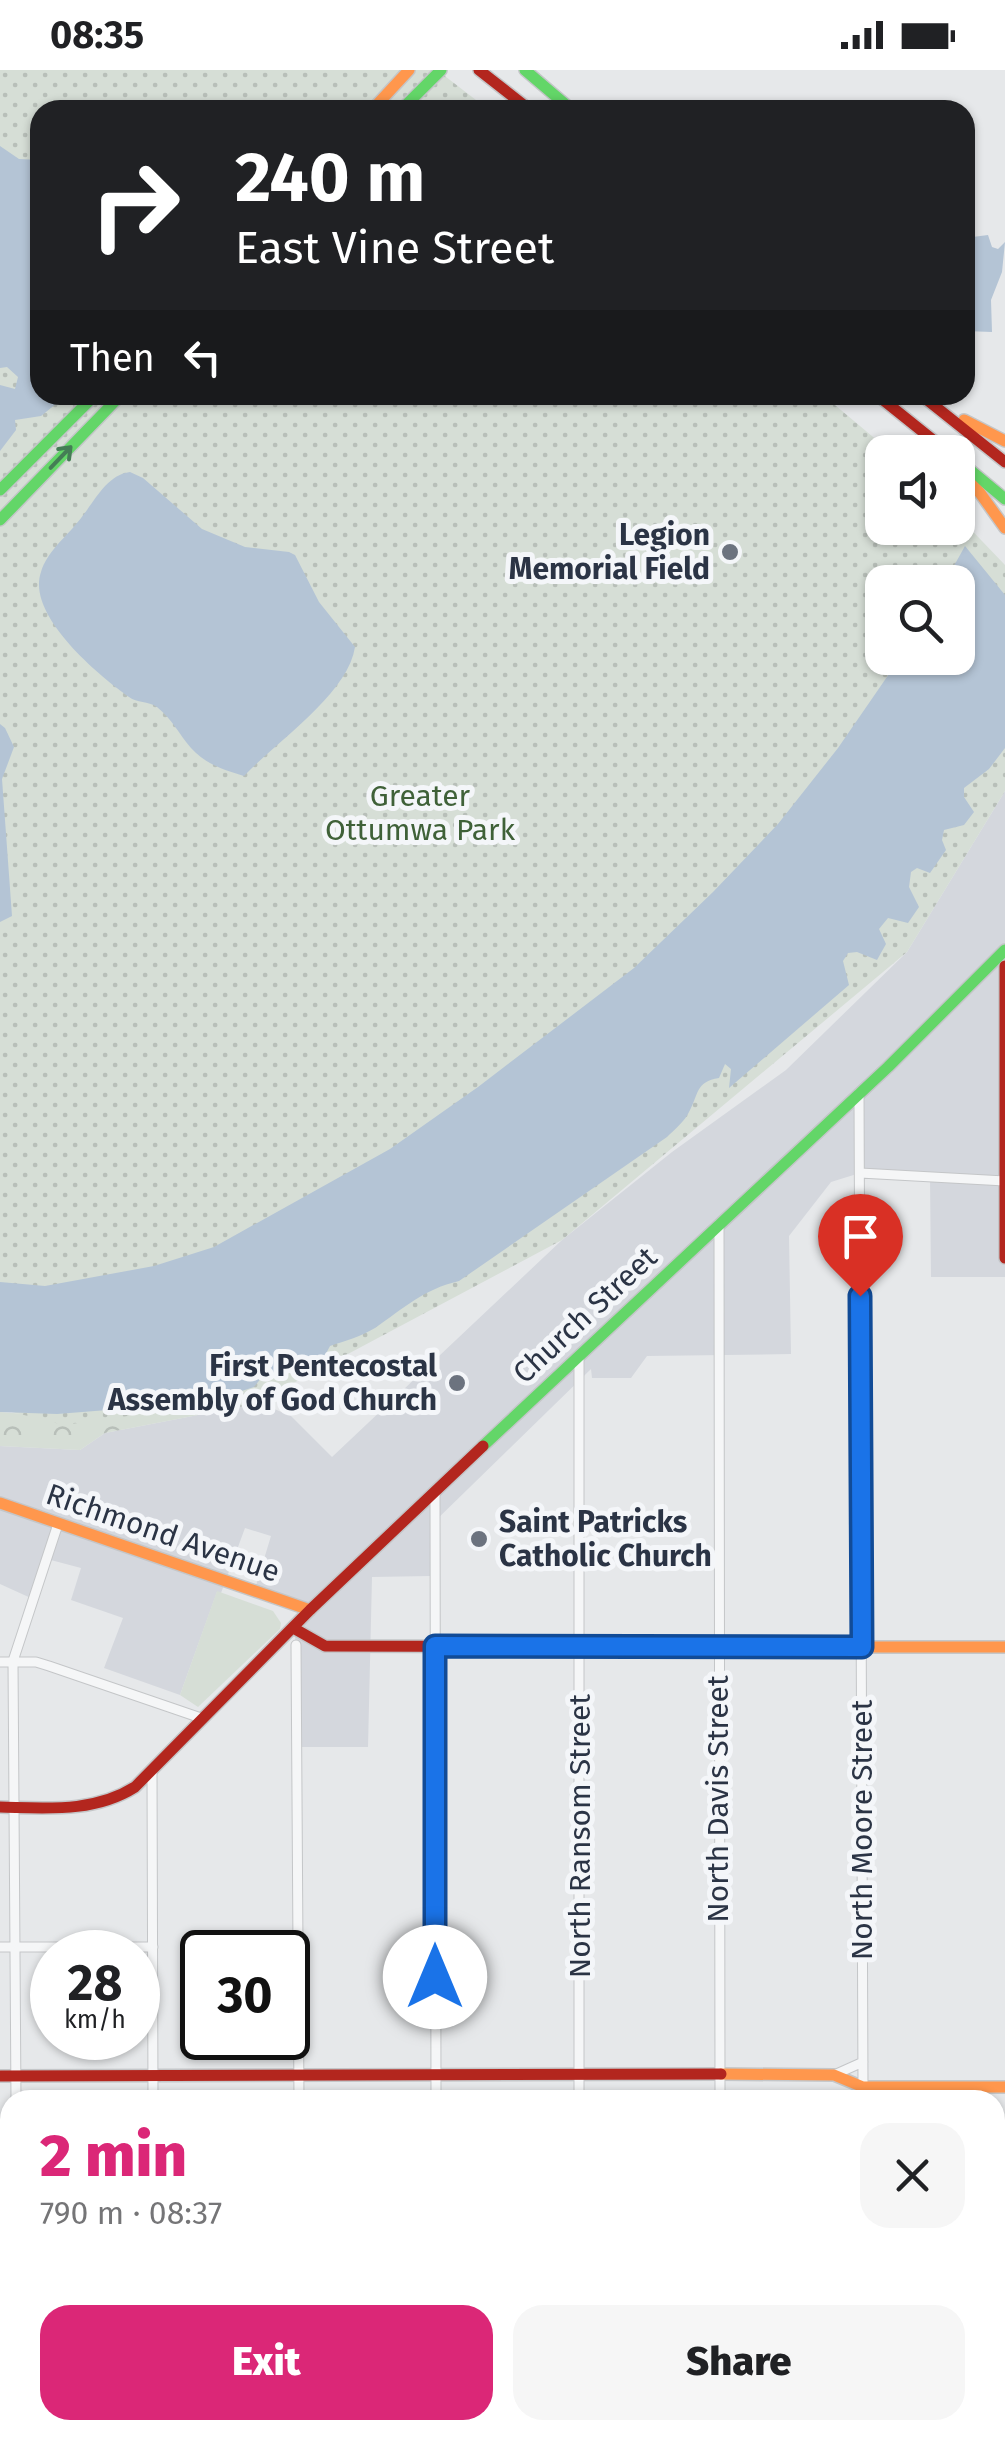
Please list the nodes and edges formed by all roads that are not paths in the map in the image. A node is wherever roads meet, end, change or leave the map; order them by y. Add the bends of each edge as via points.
1 (409, 70) edge
2 (441, 70) edge
3 (479, 70) edge
4 (525, 70) edge
5 (381, 100) edge
6 (411, 100) edge
7 (517, 100) edge
8 (560, 100) edge
9 (85, 405) edge
10 (111, 405) edge
11 (889, 405) edge
12 (933, 405) edge
13 (938, 405) edge
14 (900, 414) junction
15 (922, 435) edge
16 (927, 435) edge
17 (1005, 442) edge
18 (1005, 462) edge
19 (975, 474) edge
20 (975, 488) edge
21 (0, 490) edge
22 (1005, 499) edge
23 (0, 520) edge
24 (1005, 528) edge
25 (1005, 950) edge
26 (1005, 966) edge
27 (860, 1093) junction
28 (860, 1173) junction
29 (1005, 1181) edge
30 (718, 1224) junction
31 (1005, 1258) edge
32 (579, 1358) junction
33 (435, 1492) junction
34 (0, 1503) edge
35 (58, 1524) junction
36 (310, 1610) junction
37 (295, 1629) junction
38 (296, 1645) dead end
39 (435, 1646) junction
40 (580, 1646) junction
41 (718, 1646) junction
42 (862, 1647) junction
43 (1005, 1647) edge
44 (14, 1661) junction
45 (0, 1662) edge
46 (201, 1718) junction
47 (152, 1770) junction
48 (0, 1807) edge
49 (16, 1807) junction
50 (153, 1930) edge
51 (0, 1947) edge
52 (16, 1947) junction
53 (30, 1947) edge
54 (153, 2060) edge
55 (863, 2062) junction
56 (579, 2073) junction
57 (153, 2074) junction
58 (299, 2074) junction
59 (436, 2074) junction
60 (720, 2074) junction
61 (834, 2075) junction
62 (0, 2076) edge
63 (16, 2076) junction
64 (1005, 2087) edge
65 (16, 2090) edge
66 (153, 2090) edge
67 (299, 2090) edge
68 (436, 2090) edge
69 (579, 2090) edge
70 (720, 2090) edge
71 (856, 2090) edge
72 (862, 2090) edge
73 (944, 2090) edge

1 - 5 main road
2 - 6 main road
3 - 7 main road
4 - 8 main road
9 - 21 main road
23 -> 10 main road
11 - 14 main road
12 - 18 main road
13 - 17 main road
14 - 15 main road
14 - 16 main road
19 - 22 main road
20 - 24 main road
25 - 27 main road, Church Street
26 - 29 main road
27 - 28 street, North Moore Street
27 - 30 main road, Church Street
28 - 29 street
28 - 42 street, North Moore Street
29 - 31 main road
30 - 32 main road, Church Street
30 - 41 street, North Davis Street
32 - 33 main road, Church Street
32 - 40 street, North Ransom Street
33 - 36 main road, Church Street
33 - 39 street
34 - 35 main road, Richmond Avenue
35 - 36 main road, Richmond Avenue
35 - 44 street
36 - 37 main road, Church Street
37 - 39 main road via 325,1646
37 - 46 main road, Church Street
38 - 58 street
39 - 40 main road
39 - 59 street
40 - 41 main road
40 - 56 street, North Ransom Street
41 - 42 main road
41 - 60 street, North Davis Street
42 - 43 main road
42 - 55 street, North Moore Street
44 - 45 street
44 - 46 street via 59,1668
44 - 49 street
46 - 47 main road, Church Street
47 - 49 main road, Church Street via 108,1801
47 - 50 street
48 - 49 main road, Church Street
49 - 52 street
51 - 52 street
52 - 53 street
52 - 63 street
54 - 57 street
55 - 61 street
55 - 72 street, North Moore Street
56 - 59 main road
56 - 60 main road
56 - 69 street, North Ransom Street
57 - 58 main road
57 - 63 main road
57 - 66 street
58 - 59 main road
58 - 67 street
59 - 68 street
60 - 61 main road
60 - 70 street, North Davis Street
61 - 71 main road
62 - 63 main road
63 - 65 street
64 - 73 main road

